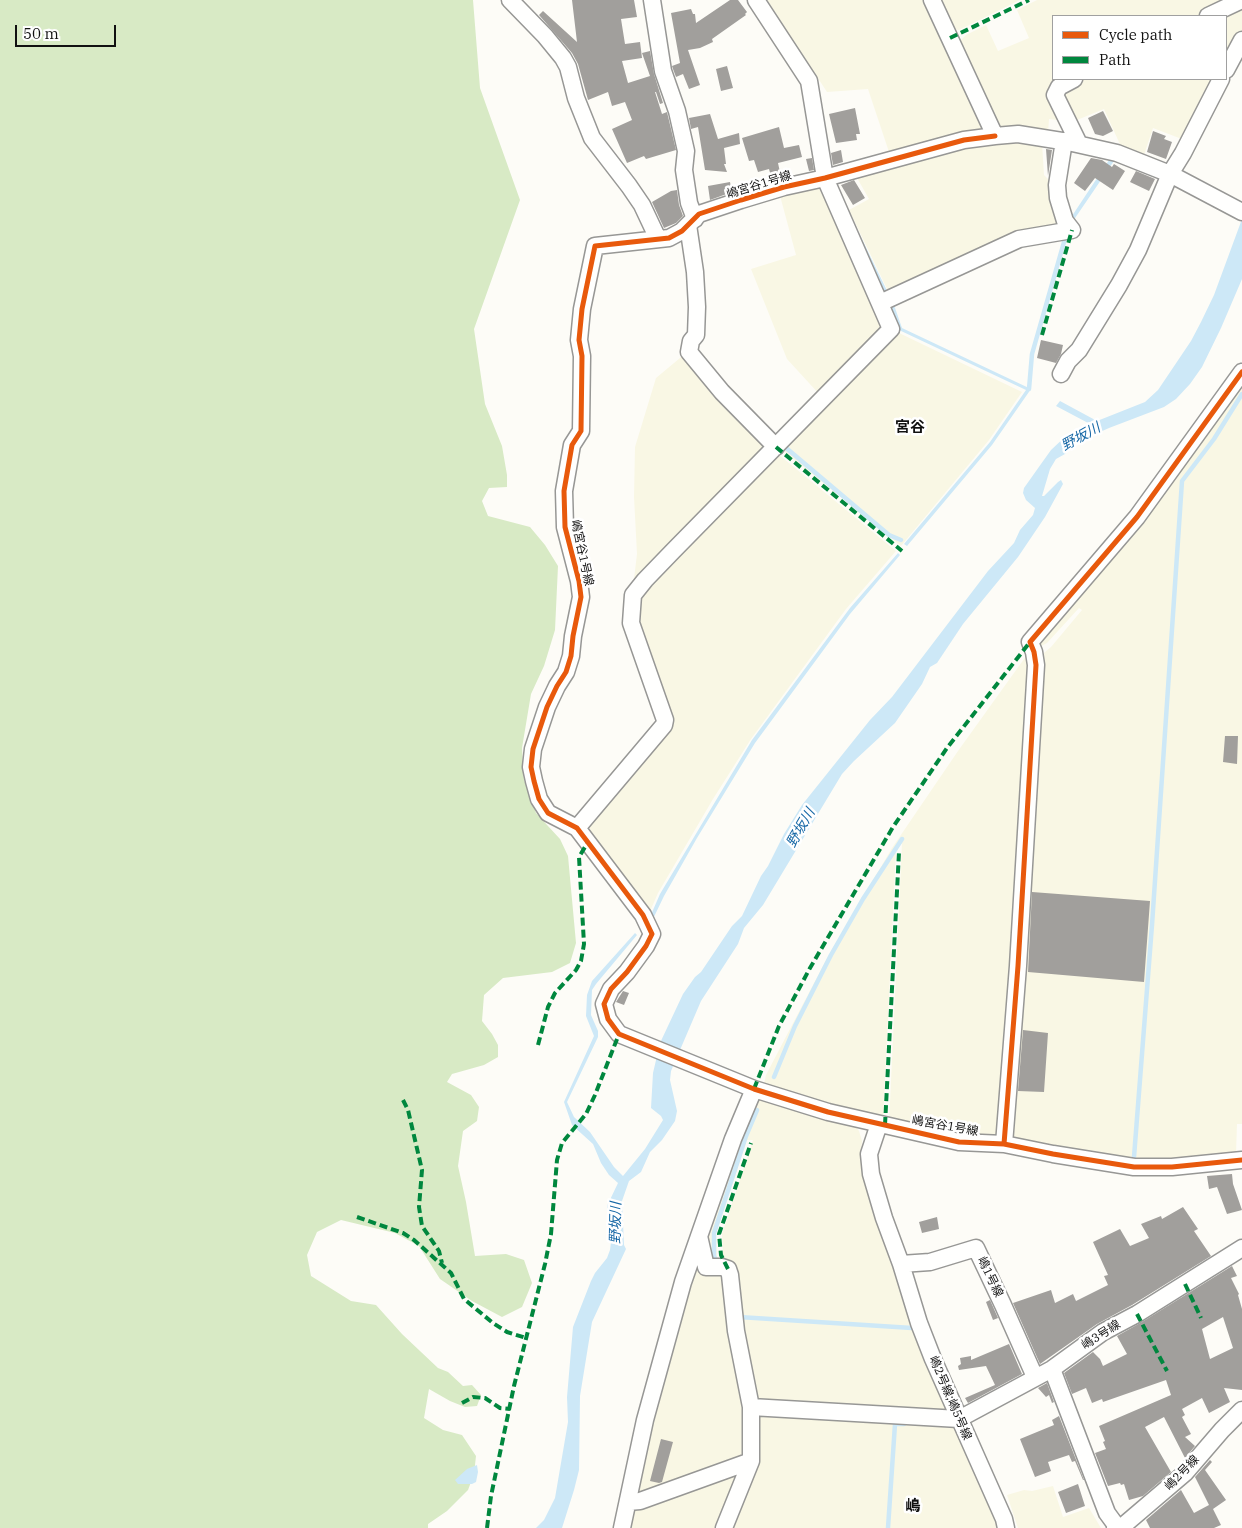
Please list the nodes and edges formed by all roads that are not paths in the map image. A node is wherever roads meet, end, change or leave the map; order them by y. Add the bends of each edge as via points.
1 (510, 0) edge
2 (652, 0) edge
3 (756, 0) edge
4 (932, 0) edge
5 (1242, 0) edge
6 (1210, 15) edge
7 (1242, 40) edge
8 (1227, 68) edge
9 (1072, 80) edge
10 (1220, 80) edge
11 (996, 136) junction
12 (1072, 142) junction
13 (1170, 174) junction
14 (825, 178) junction
15 (1242, 212) edge
16 (691, 222) junction
17 (658, 239) junction
18 (880, 303) junction
19 (1242, 372) edge
20 (1061, 374) dead end
21 (776, 447) junction
22 (577, 828) junction
23 (754, 1089) junction
24 (879, 1124) junction
25 (1004, 1144) junction
26 (1242, 1160) edge
27 (699, 1236) junction
28 (1242, 1248) edge
29 (901, 1264) junction
30 (1052, 1369) junction
31 (1035, 1377) junction
32 (751, 1407) junction
33 (1242, 1410) edge
34 (959, 1419) junction
35 (751, 1460) junction
36 (628, 1502) junction
37 (1116, 1527) edge
38 (622, 1528) edge
39 (724, 1528) edge
40 (1006, 1528) edge

1 - 17 street via 563,58 592,138 642,205
2 - 16 street via 663,71 678,111 686,151 684,170
3 - 14 street via 808,81
4 - 11 street
5 - 6 street
7 - 8 street
9 - 12 street via 1059,87 1055,95
10 - 13 street
11 - 12 street, 嶋宮谷1号線 via 1018,134
11 - 14 street, 嶋宮谷1号線 via 964,140
12 - 13 street, 嶋宮谷1号線 via 1117,153
12 - 18 street via 1057,185 1065,221 1072,230 1019,239
13 - 15 street, 嶋宮谷1号線
13 - 20 street via 1138,250 1119,285 1080,350 1068,361
14 - 16 street, 嶋宮谷1号線 via 750,197 700,214
14 - 18 street
16 - 17 street, 嶋宮谷1号線 via 669,238
16 - 21 street via 697,307 696,336 689,352 722,392
17 - 22 street, 嶋宮谷1号線 via 594,246 582,309 579,340 582,356 581,431 572,445 564,508 565,527 581,597 571,656 547,707 533,749 531,767 540,799 548,813
18 - 21 street via 892,329
19 - 25 street via 1137,517 1030,642 1036,665
21 - 22 street via 634,595 631,623 664,725
22 - 23 street, 嶋宮谷1号線 via 642,915 652,934 611,989 604,1004 608,1019 618,1034
23 - 24 street, 嶋宮谷1号線
23 - 27 street
24 - 25 street, 嶋宮谷1号線 via 959,1142
24 - 29 street, 嶋2号線;嶋5号線 via 869,1154 871,1174
25 - 26 street, 嶋宮谷1号線 via 1134,1167
27 - 32 street via 706,1267 728,1269 730,1275 736,1331
27 - 36 street via 645,1420
28 - 30 street, 嶋3号線 via 1103,1332
29 - 31 street, 嶋1号線 via 930,1262 976,1248
29 - 34 street, 嶋2号線;嶋5号線 via 919,1323
30 - 31 street, 嶋3号線
30 - 37 street via 1107,1513
31 - 34 street, 嶋3号線
32 - 34 street
32 - 35 street
33 - 37 street, 嶋2号線 via 1184,1473 1124,1525
34 - 40 street, 嶋2号線;嶋5号線
35 - 36 street via 640,1501
35 - 39 street
36 - 38 street

